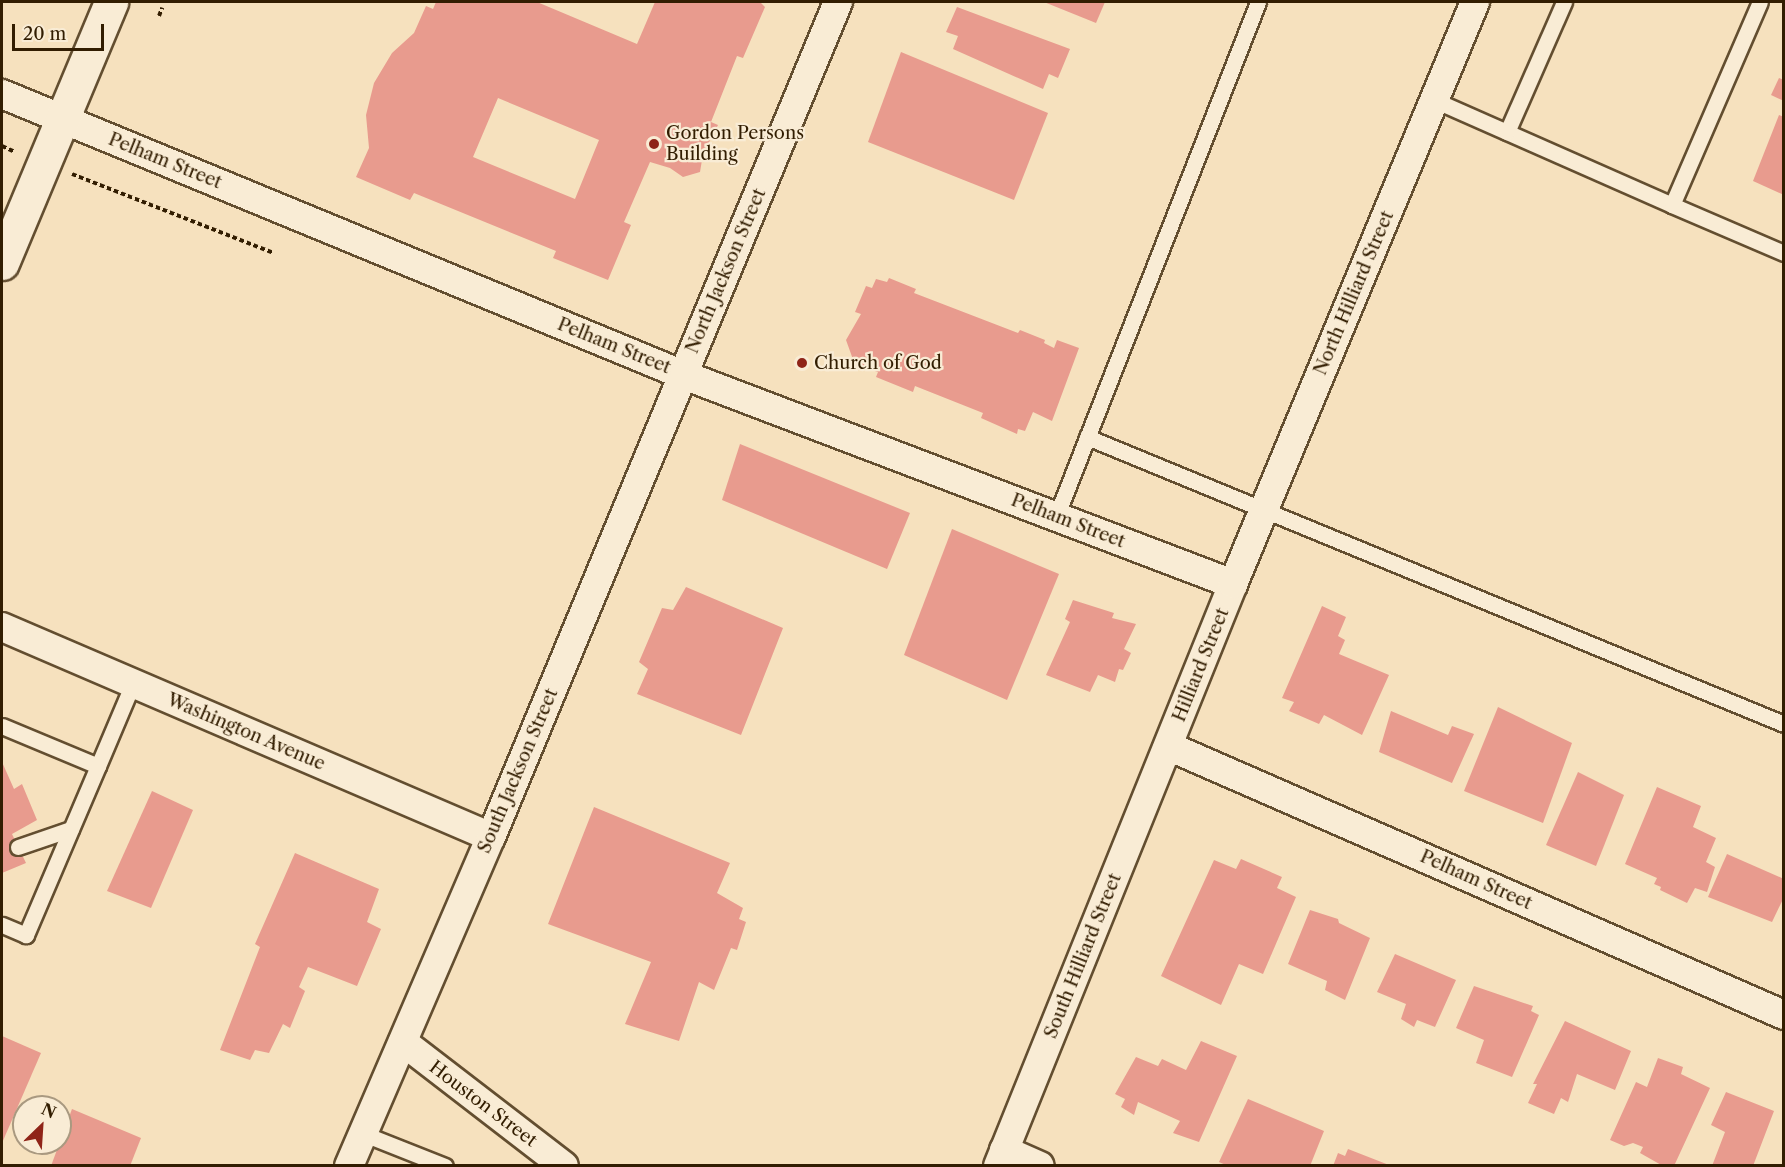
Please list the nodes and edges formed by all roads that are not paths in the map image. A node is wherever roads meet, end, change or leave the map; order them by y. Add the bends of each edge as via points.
1 (111, 2) edge
2 (838, 2) edge
3 (1258, 2) edge
4 (1475, 2) edge
5 (1564, 2) edge
6 (1760, 2) edge
7 (2, 94) edge
8 (1434, 100) junction
9 (64, 119) junction
10 (1507, 132) junction
11 (1672, 205) junction
12 (1784, 253) edge
13 (2, 263) edge
14 (681, 374) junction
15 (1087, 437) junction
16 (1263, 510) junction
17 (1056, 517) junction
18 (1233, 584) junction
19 (2, 627) edge
20 (133, 683) junction
21 (1784, 724) edge
22 (2, 726) edge
23 (1168, 746) junction
24 (98, 766) junction
25 (71, 830) junction
26 (490, 837) junction
27 (18, 847) dead end
28 (2, 925) edge
29 (1784, 1015) edge
30 (403, 1042) junction
31 (364, 1134) junction
32 (1001, 1158) edge
33 (349, 1166) edge
34 (445, 1166) edge
35 (564, 1166) edge
36 (1040, 1166) edge

1 - 9 street
2 - 14 street, North Jackson Street
3 - 15 lane
4 - 8 street, North Hilliard Street
5 - 10 lane
6 - 11 lane
7 - 9 street, Pelham Street
8 - 10 lane
8 - 16 street, North Hilliard Street
9 - 13 street
9 - 14 street, Pelham Street
10 - 11 lane
11 - 12 lane
14 - 17 street, Pelham Street
14 - 26 street, South Jackson Street
15 - 16 lane
15 - 17 lane
16 - 18 street, North Hilliard Street
16 - 21 lane
17 - 18 street, Pelham Street
18 - 23 street, Hilliard Street
19 - 20 street, Washington Avenue
20 - 24 lane
20 - 26 street, Washington Avenue
22 - 24 lane
23 - 29 street, Pelham Street
23 - 32 street, South Hilliard Street
24 - 25 lane
25 - 27 lane
25 - 28 lane via 26,936
26 - 30 street, South Jackson Street
30 - 31 street, South Jackson Street
30 - 35 street, Houston Street
31 - 33 street, South Jackson Street
31 - 34 lane
32 - 36 street

